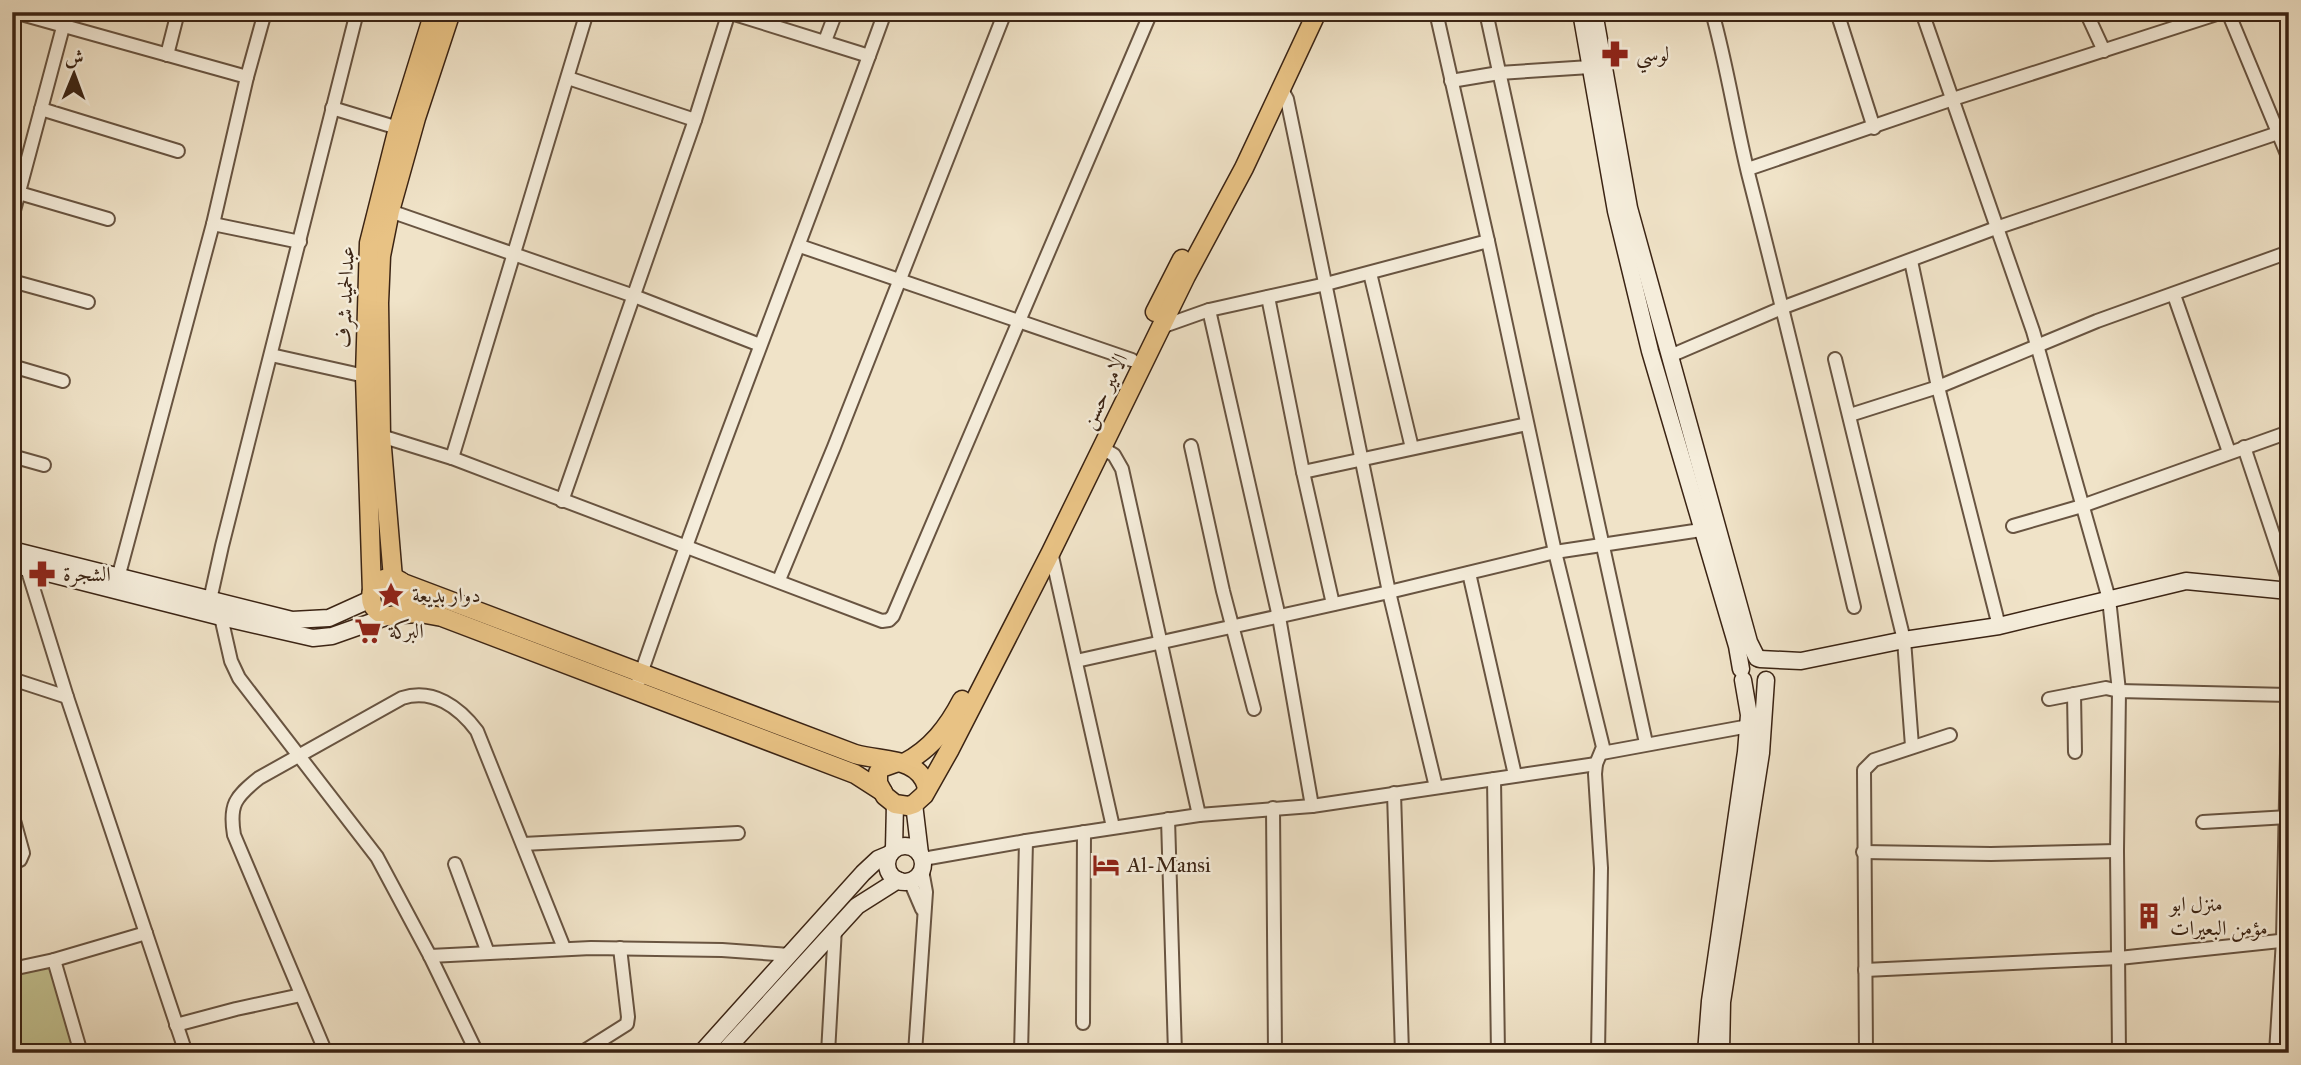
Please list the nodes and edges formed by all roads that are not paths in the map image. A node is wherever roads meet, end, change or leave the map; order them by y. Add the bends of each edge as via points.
1 (14, 12) edge
2 (178, 12) edge
3 (265, 12) edge
4 (357, 12) edge
5 (434, 12) edge
6 (451, 12) edge
7 (587, 12) edge
8 (729, 12) edge
9 (836, 12) edge
10 (885, 12) edge
11 (1005, 12) edge
12 (1152, 12) edge
13 (1306, 12) edge
14 (1317, 12) edge
15 (1436, 12) edge
16 (1486, 12) edge
17 (1581, 12) edge
18 (1594, 12) edge
19 (1712, 12) edge
20 (1837, 12) edge
21 (2086, 12) edge
22 (2225, 12) edge
23 (1926, 13) edge
24 (63, 27) junction
25 (825, 41) junction
26 (2104, 51) junction
27 (167, 55) junction
28 (869, 56) junction
29 (1590, 67) junction
30 (1499, 73) junction
31 (247, 77) junction
32 (568, 78) junction
33 (1451, 81) junction
34 (1281, 88) junction
35 (1953, 99) junction
36 (332, 108) junction
37 (41, 109) junction
38 (695, 120) junction
39 (398, 128) junction
40 (1874, 128) junction
41 (2278, 133) junction
42 (178, 151) dead end
43 (2289, 159) edge
44 (1748, 169) junction
45 (19, 193) junction
46 (390, 211) junction
47 (12, 218) edge
48 (108, 219) dead end
49 (213, 224) junction
50 (1996, 228) junction
51 (1488, 241) junction
52 (300, 242) junction
53 (800, 246) junction
54 (2289, 252) edge
55 (513, 254) junction
56 (1911, 261) junction
57 (1370, 273) junction
58 (12, 281) edge
59 (899, 281) junction
60 (1326, 284) junction
61 (1177, 295) junction
62 (2174, 295) junction
63 (634, 296) junction
64 (1268, 297) junction
65 (88, 302) dead end
66 (1784, 307) junction
67 (1209, 310) junction
68 (1020, 323) junction
69 (1161, 327) junction
70 (760, 345) junction
71 (2037, 345) junction
72 (271, 355) junction
73 (1670, 356) junction
74 (1836, 359) dead end
75 (1132, 360) junction
76 (12, 366) edge
77 (365, 376) junction
78 (63, 381) dead end
79 (1938, 387) junction
80 (1850, 415) junction
81 (1527, 424) junction
82 (2289, 432) edge
83 (381, 436) junction
84 (1098, 446) junction
85 (1191, 446) dead end
86 (2244, 447) junction
87 (1412, 449) junction
88 (2229, 452) junction
89 (12, 456) edge
90 (452, 458) junction
91 (1362, 459) junction
92 (44, 465) dead end
93 (1303, 472) junction
94 (562, 501) junction
95 (2082, 506) junction
96 (2012, 526) dead end
97 (1701, 530) junction
98 (1603, 544) junction
99 (684, 546) junction
100 (12, 550) edge
101 (1051, 552) junction
102 (1555, 552) junction
103 (19, 566) edge
104 (1469, 573) junction
105 (118, 578) junction
106 (779, 580) junction
107 (398, 581) junction
108 (2289, 582) edge
109 (2289, 591) edge
110 (1389, 592) junction
111 (371, 596) junction
112 (2109, 599) junction
113 (210, 600) junction
114 (1333, 604) junction
115 (1854, 607) dead end
116 (394, 615) junction
117 (221, 617) junction
118 (1279, 617) junction
119 (1999, 626) junction
120 (1234, 627) junction
121 (1904, 640) junction
122 (1163, 642) junction
123 (1759, 658) junction
124 (2289, 660) edge
125 (1076, 661) junction
126 (1801, 661) junction
127 (1742, 674) junction
128 (12, 679) edge
129 (1767, 679) junction
130 (638, 682) junction
131 (2119, 691) junction
132 (2074, 694) junction
133 (2288, 695) edge
134 (67, 697) junction
135 (2049, 699) dead end
136 (1254, 709) dead end
137 (1749, 726) junction
138 (1950, 735) dead end
139 (1646, 743) junction
140 (1912, 746) junction
141 (2075, 752) dead end
142 (299, 755) junction
143 (1599, 758) junction
144 (900, 763) junction
145 (1516, 775) junction
146 (1494, 779) junction
147 (927, 787) junction
148 (1436, 787) junction
149 (1394, 793) junction
150 (888, 797) junction
151 (914, 804) junction
152 (1312, 806) junction
153 (1273, 808) junction
154 (12, 813) edge
155 (1199, 815) junction
156 (2287, 817) edge
157 (1168, 819) junction
158 (2203, 822) dead end
159 (1113, 827) junction
160 (1084, 832) junction
161 (738, 833) dead end
162 (1026, 841) junction
163 (523, 844) junction
164 (892, 851) junction
165 (2117, 851) junction
166 (1863, 852) junction
167 (922, 861) junction
168 (12, 863) edge
169 (455, 864) dead end
170 (904, 881) junction
171 (923, 913) junction
172 (835, 928) junction
173 (146, 933) junction
174 (2286, 940) edge
175 (564, 948) junction
176 (620, 948) junction
177 (488, 953) junction
178 (790, 955) junction
179 (430, 956) junction
180 (2119, 958) junction
181 (54, 960) junction
182 (12, 969) edge
183 (775, 970) junction
184 (1865, 970) junction
185 (788, 983) junction
186 (301, 995) junction
187 (1083, 1023) dead end
188 (176, 1026) junction
189 (81, 1053) edge
190 (186, 1053) edge
191 (326, 1053) edge
192 (477, 1053) edge
193 (581, 1053) edge
194 (701, 1053) edge
195 (723, 1053) edge
196 (828, 1053) edge
197 (915, 1053) edge
198 (1021, 1053) edge
199 (1175, 1053) edge
200 (1275, 1053) edge
201 (1402, 1053) edge
202 (1498, 1053) edge
203 (1598, 1053) edge
204 (1706, 1053) edge
205 (1721, 1053) edge
206 (1866, 1053) edge
207 (2119, 1053) edge
208 (2276, 1053) edge

1 - 24 street
2 - 27 street
3 - 31 street
4 - 36 street
5 - 39 main road, عبدالحميد شرف
6 - 46 main road, عبدالحميد شرف
7 - 32 street
8 - 25 street
8 - 38 street
9 - 25 street
10 - 28 street
11 - 59 street
12 - 68 street
13 - 75 main road, الامير حسن via 1236,165 1171,279
14 - 34 main road, الامير حسن
15 - 33 street
16 - 30 street
17 - 29 main road
18 - 73 main road via 1629,208
19 - 44 street
20 - 40 street
21 - 26 street
22 - 26 street
22 - 41 street
23 - 35 street
24 - 27 street
24 - 37 street
25 - 28 street
26 - 35 street
27 - 31 street
28 - 53 street
29 - 30 street
29 - 97 main road via 1616,211
30 - 33 street
30 - 98 street
31 - 49 street
32 - 38 street
32 - 55 street
33 - 51 street
34 - 60 street
34 - 61 main road, الامير حسن
35 - 40 street
35 - 50 street
36 - 39 street
36 - 52 street
37 - 42 street
37 - 45 street
38 - 63 street
39 - 77 main road, عبدالحميد شرف via 369,243
40 - 44 street
41 - 43 street
41 - 50 street
44 - 66 street
45 - 47 street
45 - 48 street
46 - 55 street
46 - 83 main road, عبدالحميد شرف via 379,276
49 - 52 street
49 - 105 street
50 - 56 street
50 - 71 street
51 - 57 street
51 - 81 street
52 - 72 street
53 - 59 street
53 - 70 street
54 - 62 street
55 - 63 street
55 - 90 street
56 - 66 street
56 - 79 street
57 - 60 street
57 - 87 street
58 - 65 street
59 - 68 street
59 - 106 street
60 - 64 street
60 - 91 street
61 - 67 street via 1187,304
61 - 69 main road, الامير حسن
62 - 71 street
62 - 88 street
63 - 70 street
63 - 94 street
64 - 67 street
64 - 93 street
66 - 73 street
66 - 115 street
67 - 69 street
67 - 118 street
68 - 75 street
68 - 106 street via 893,616 882,621
69 - 84 main road, الامير حسن
70 - 99 street
71 - 79 street
71 - 95 street
72 - 77 street
72 - 113 street
73 - 123 main road via 1749,642
74 - 80 street
75 - 84 main road, الامير حسن
76 - 78 street
77 - 111 main road, عبدالحميد شرف
79 - 80 street
79 - 119 street
80 - 121 street
81 - 87 street
81 - 102 street
82 - 86 street
83 - 90 street
83 - 107 main road, عبدالحميد شرف
84 - 101 main road, الامير حسن
84 - 122 street via 1114,455 1122,469
84 - 144 main road, الامير حسن via 952,719 936,740
85 - 120 street
86 - 88 street
86 - 108 street
87 - 91 street
88 - 95 street
89 - 92 street
90 - 94 street
91 - 93 street
91 - 110 street
93 - 114 street
94 - 99 street
95 - 96 street
95 - 112 street
97 - 98 street
97 - 127 main road
98 - 102 street
98 - 139 street
99 - 106 street
99 - 130 street
100 - 105 main road
101 - 125 street
101 - 147 main road, الامير حسن
102 - 104 street
102 - 143 street via 1602,741
103 - 117 main road
103 - 134 street
104 - 110 street
104 - 145 street
105 - 113 main road
107 - 111 main road via 378,583
107 - 116 main road via 410,596 408,606
107 - 130 main road
109 - 112 main road via 2193,581
110 - 114 street
110 - 148 street
111 - 113 main road via 330,618 308,621
111 - 116 main road via 376,610
112 - 119 main road
112 - 131 street
114 - 118 street
116 - 117 main road via 323,638
116 - 130 main road via 442,617
117 - 142 street via 239,678
118 - 120 street
118 - 152 street
119 - 121 main road
120 - 122 street
120 - 136 street
121 - 126 main road
121 - 140 street
122 - 125 street
122 - 155 street
123 - 126 main road
123 - 127 main road via 1749,659
123 - 129 main road via 1769,669
124 - 133 street
125 - 159 street
126 - 129 main road
127 - 129 main road via 1747,684 1757,686
127 - 137 main road
128 - 134 street
129 - 205 main road via 1722,1002
130 - 144 main road via 855,754
130 - 150 main road via 855,774
131 - 132 street via 2105,688
131 - 133 street
131 - 165 street
132 - 135 street
132 - 141 street
133 - 156 street
134 - 173 street
137 - 139 street
137 - 204 main road
138 - 140 street
139 - 143 street
140 - 166 street via 1874,760 1864,770
142 - 163 street via 402,698 432,696 453,706 477,731
142 - 179 street via 377,857
142 - 186 street via 244,790 233,803 231,820
143 - 145 street
143 - 203 street
144 - 147 main road via 918,769
144 - 150 main road, الامير حسن via 878,772 878,783
145 - 146 street
146 - 148 street
146 - 202 street
147 - 151 main road
148 - 149 street
149 - 152 street
149 - 201 street
150 - 151 main road
150 - 164 main road
151 - 167 main road
152 - 153 street
153 - 155 street
153 - 200 street
154 - 168 street via 23,853
155 - 157 street
156 - 158 street
156 - 174 street
157 - 159 street
157 - 199 street
159 - 160 street
160 - 162 street
160 - 187 street
161 - 163 street
162 - 167 street
162 - 198 street
163 - 175 street
164 - 167 main road via 911,846
164 - 170 main road via 887,860 889,872
164 - 178 main road via 863,873
165 - 166 street
165 - 180 street
166 - 184 street
167 - 170 main road via 919,875
167 - 171 street
169 - 177 street
170 - 171 street
170 - 172 main road via 857,906
171 - 197 street
172 - 185 main road
172 - 196 street
173 - 181 street
173 - 188 street
174 - 180 street
174 - 208 street
175 - 176 street
175 - 177 street
176 - 178 street
176 - 193 street via 627,1024
177 - 179 street
178 - 183 main road
179 - 192 street
180 - 184 street
180 - 207 street
181 - 182 street
181 - 189 street
183 - 185 main road
183 - 194 main road
184 - 206 street
185 - 195 main road
186 - 188 street
186 - 191 street
188 - 190 street

